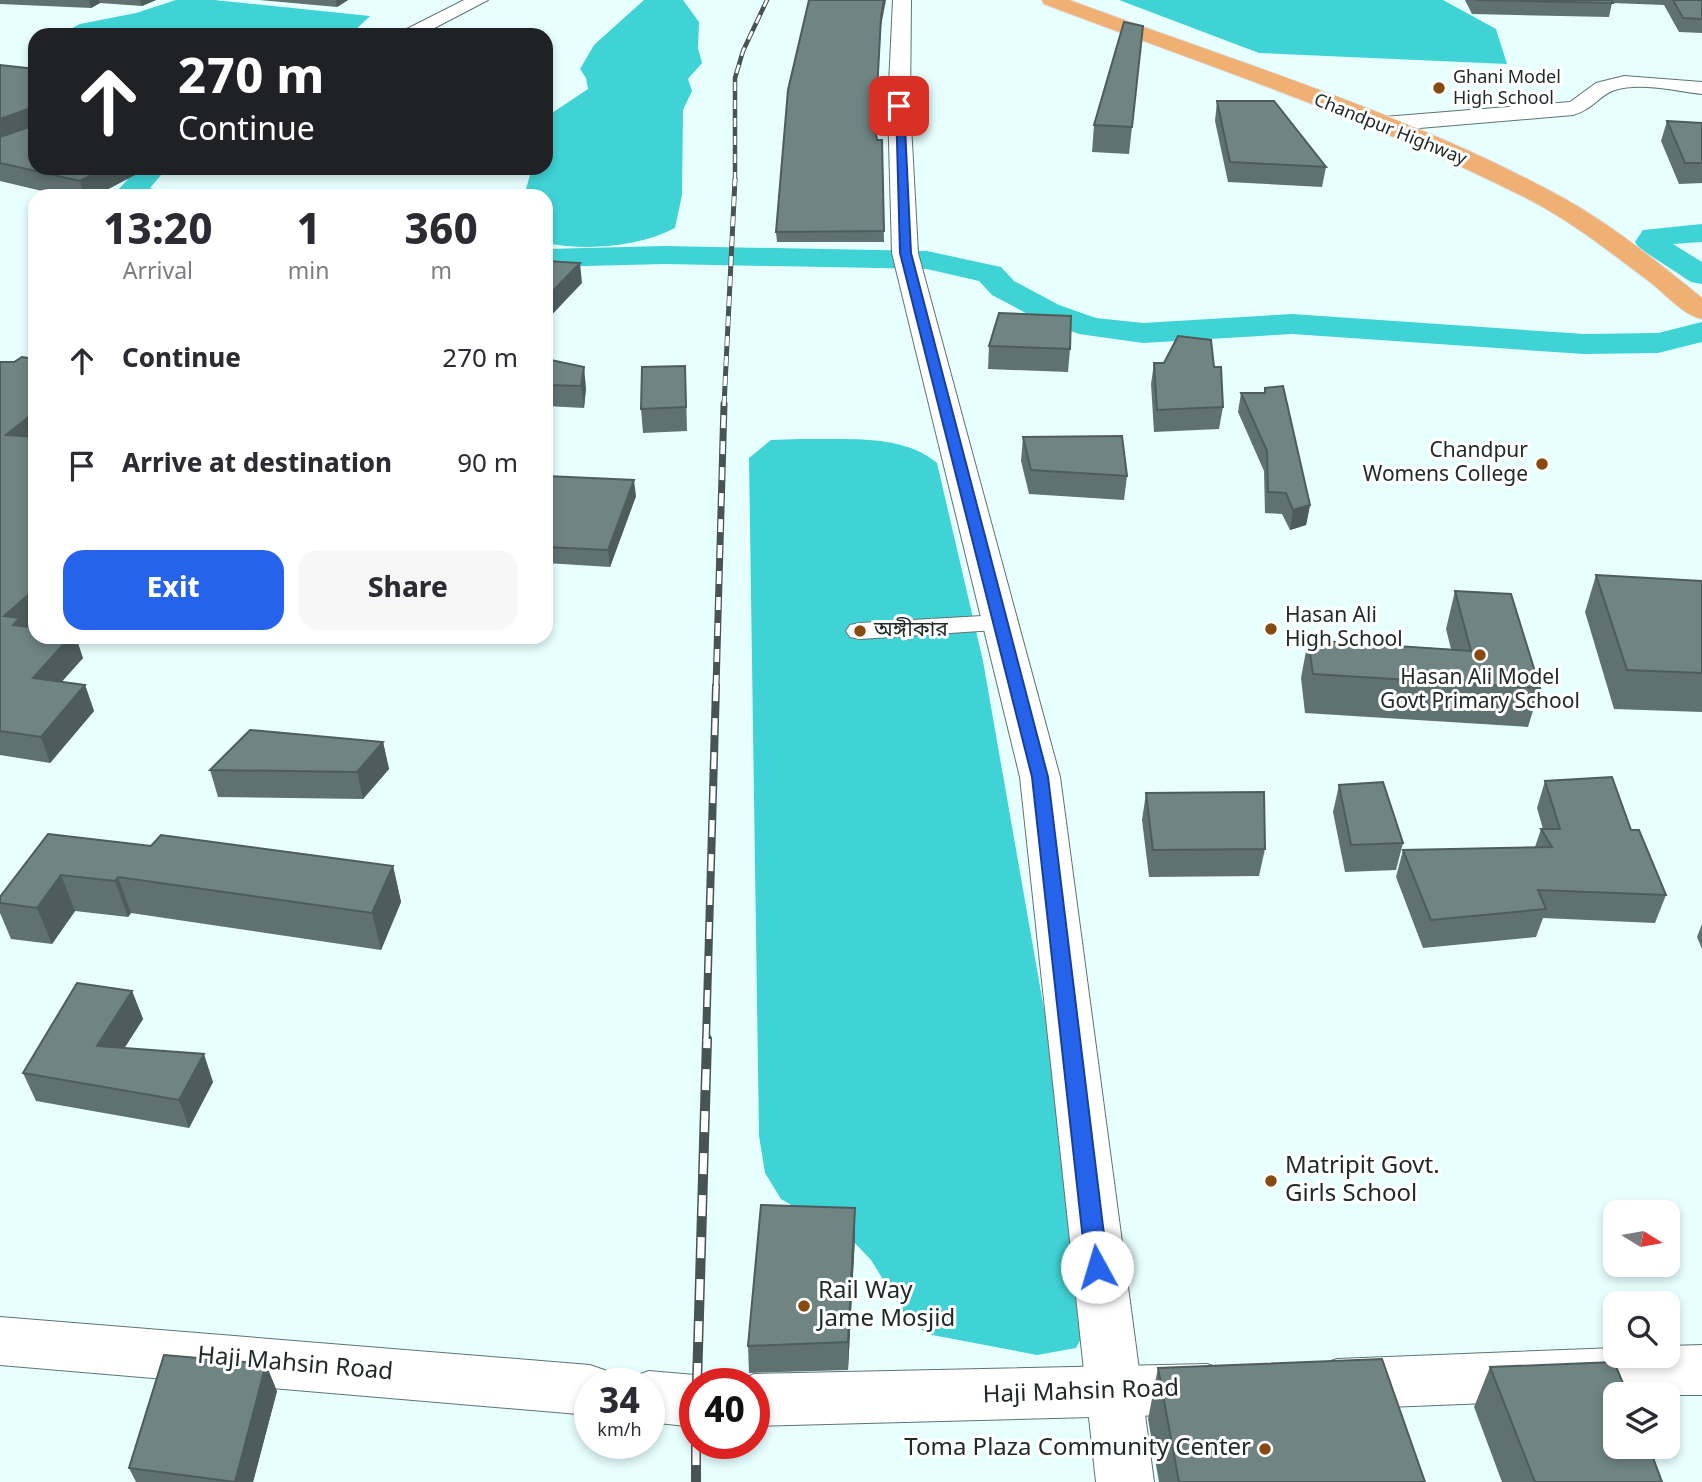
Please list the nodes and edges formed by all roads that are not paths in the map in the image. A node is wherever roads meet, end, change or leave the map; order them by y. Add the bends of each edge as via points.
1 (479, 0) edge
2 (902, 0) edge
3 (1051, 0) edge
4 (420, 28) edge
5 (1702, 88) edge
6 (1384, 124) junction
7 (1702, 311) edge
8 (1000, 623) junction
9 (860, 631) dead end
10 (0, 1341) edge
11 (1702, 1370) edge
12 (574, 1389) edge
13 (1112, 1393) junction
14 (770, 1400) edge
15 (1125, 1482) edge

1 - 4 street
2 - 8 street via 899,106 908,263
3 - 6 main road, Chandpur Highway
5 - 6 street via 1618,83 1602,87 1590,103 1573,108
6 - 7 main road, Chandpur Highway via 1558,205
8 - 9 street
8 - 13 street via 1040,777
10 - 12 street, Haji Mahsin Road
11 - 13 street, Haji Mahsin Road
13 - 14 street, Haji Mahsin Road
13 - 15 street

